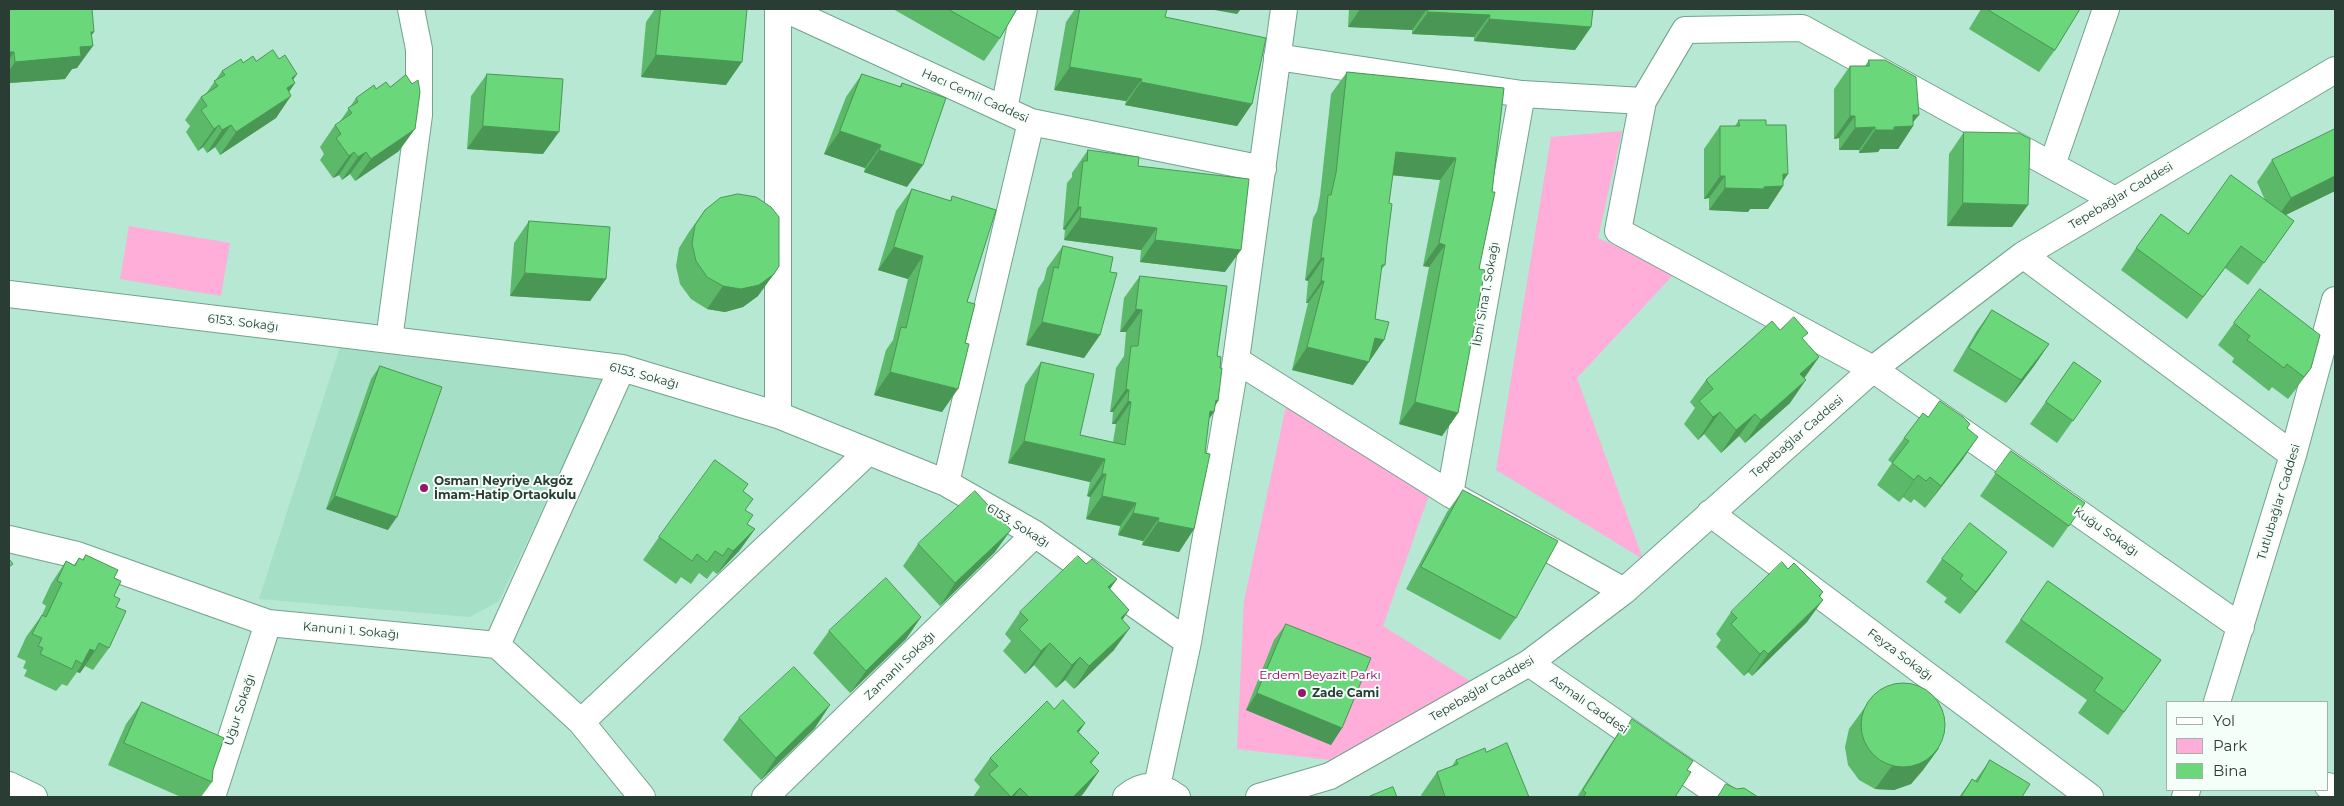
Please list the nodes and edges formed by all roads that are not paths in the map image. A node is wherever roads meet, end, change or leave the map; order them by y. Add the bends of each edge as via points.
1 (411, 9) edge
2 (778, 9) edge
3 (785, 9) edge
4 (1024, 9) edge
5 (1284, 9) edge
6 (2106, 9) edge
7 (1802, 18) edge
8 (1277, 57) junction
9 (2335, 70) edge
10 (1522, 94) junction
11 (1643, 102) junction
12 (1004, 109) junction
13 (1031, 122) junction
14 (2052, 165) junction
15 (1263, 169) junction
16 (2113, 199) junction
17 (2023, 255) junction
18 (9, 294) edge
19 (2335, 300) edge
20 (389, 340) junction
21 (1236, 360) junction
22 (622, 368) junction
23 (1873, 369) junction
24 (778, 415) junction
25 (868, 452) junction
26 (2293, 455) junction
27 (946, 483) junction
28 (1450, 494) junction
29 (1710, 513) junction
30 (1035, 534) junction
31 (9, 539) edge
32 (1624, 591) junction
33 (268, 623) junction
34 (2241, 627) junction
35 (1188, 642) junction
36 (496, 645) junction
37 (1529, 663) junction
38 (2217, 701) edge
39 (580, 722) junction
40 (9, 785) edge
41 (1167, 792) edge
42 (34, 797) edge
43 (212, 797) edge
44 (642, 797) edge
45 (765, 797) edge
46 (1126, 797) edge
47 (1260, 797) edge
48 (1724, 797) edge
49 (2090, 797) edge

1 - 20 street via 418,49 419,115
2 - 24 street
3 - 12 street, Hacı Cemil Caddesi
4 - 12 street
5 - 8 street
6 - 14 street
7 - 11 street via 1685,30
7 - 14 street
8 - 10 street
8 - 15 street
9 - 16 street, Tepebağlar Caddesi
10 - 11 street
10 - 28 street, İbni Sina 1. Sokağı
11 - 23 street, Kuğu Sokağı via 1618,230
12 - 13 street, Hacı Cemil Caddesi
13 - 15 street, Hacı Cemil Caddesi
13 - 27 street
14 - 16 street
15 - 21 street
16 - 17 street, Tepebağlar Caddesi
17 - 23 street, Tepebağlar Caddesi
17 - 26 street
18 - 20 street, 6153. Sokağı
19 - 26 street, Tutlubağlar Caddesi
20 - 22 street, 6153. Sokağı
21 - 28 street
21 - 35 street
22 - 24 street, 6153. Sokağı
22 - 36 street
23 - 29 street, Tepebağlar Caddesi
23 - 34 street, Kuğu Sokağı
24 - 25 street, 6153. Sokağı
25 - 27 street, 6153. Sokağı
25 - 39 street
26 - 34 street, Tutlubağlar Caddesi
27 - 30 street, 6153. Sokağı
28 - 32 street
29 - 32 street, Tepebağlar Caddesi
29 - 49 street, Feyza Sokağı
30 - 35 street, 6153. Sokağı
30 - 45 street, Zamanlı Sokağı
31 - 33 street, Kanuni 1. Sokağı via 77,555
32 - 37 street, Tepebağlar Caddesi
33 - 36 street, Kanuni 1. Sokağı
33 - 43 street, Uğur Sokağı
34 - 38 street, Tutlubağlar Caddesi
35 - 41 street
36 - 39 street
37 - 47 street, Tepebağlar Caddesi via 1330,776
37 - 48 street, Asmalı Caddesi
39 - 44 street
40 - 42 street
41 - 46 street via 1146,786

